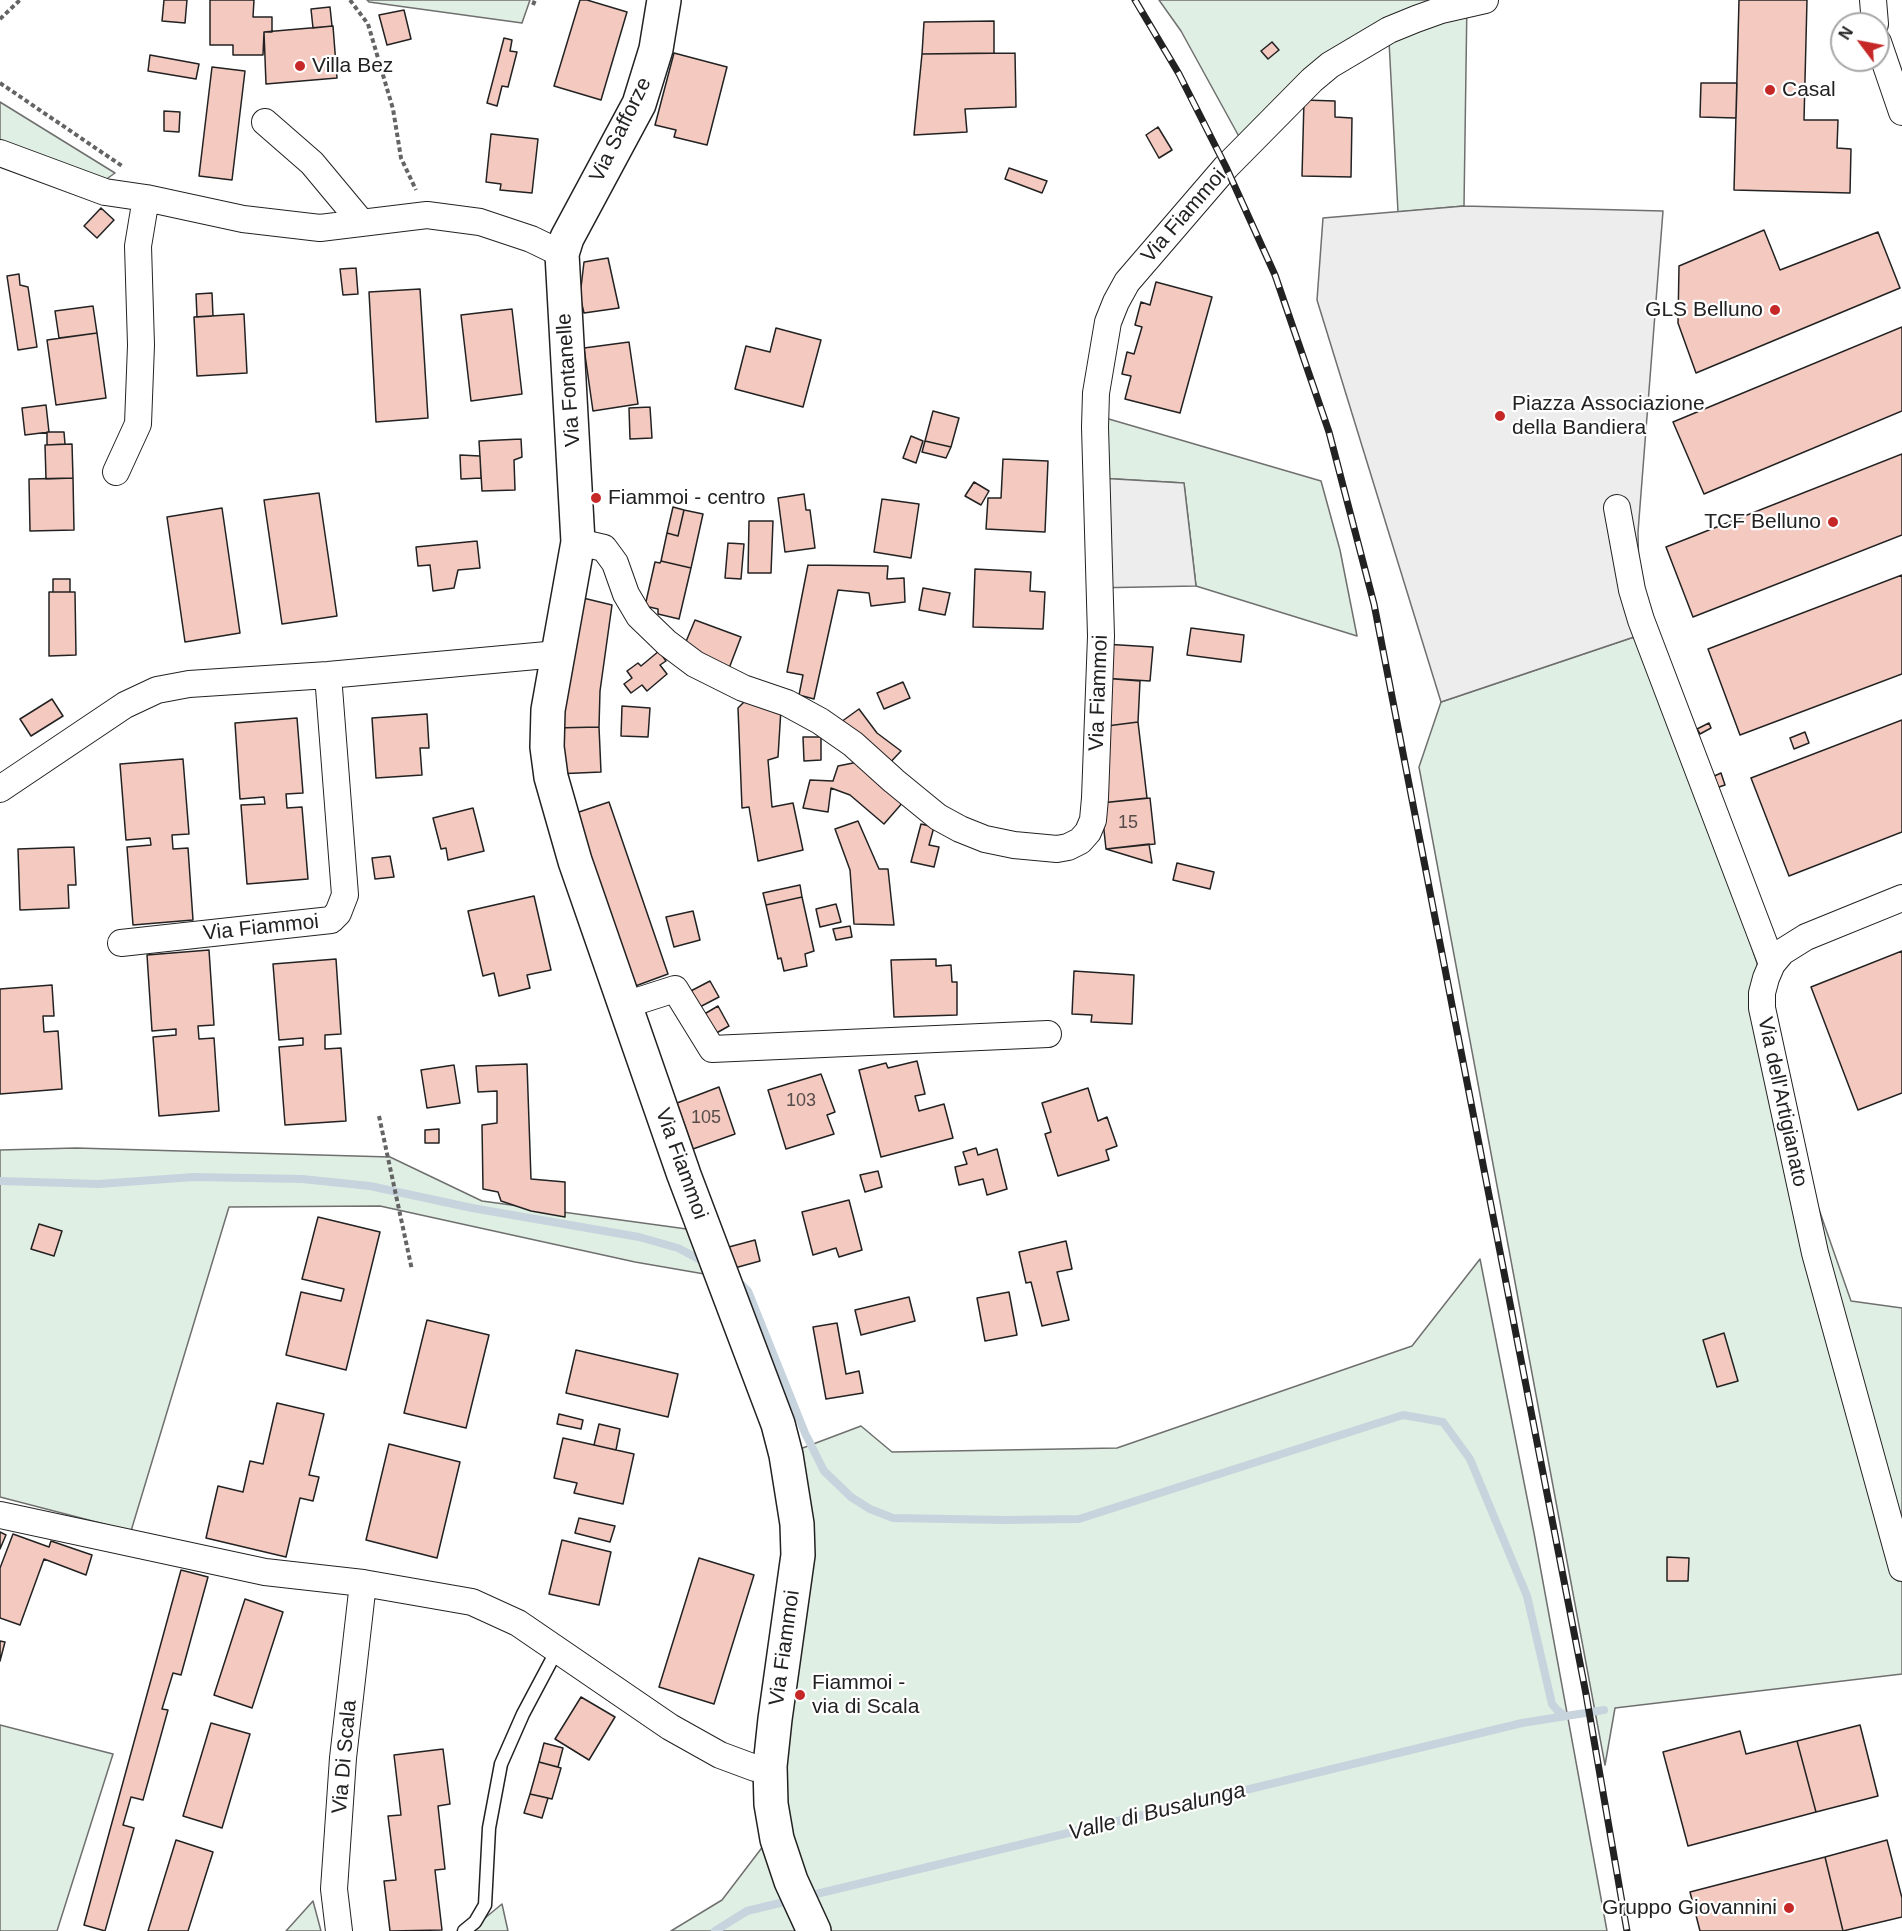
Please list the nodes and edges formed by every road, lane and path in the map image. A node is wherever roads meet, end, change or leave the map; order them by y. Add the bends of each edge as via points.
1 (20, 0) edge
2 (350, 0) edge
3 (664, 0) edge
4 (1485, 0) edge
5 (0, 19) edge
6 (1888, 72) edge
7 (0, 83) edge
8 (1902, 112) edge
9 (265, 122) dead end
10 (0, 153) edge
11 (146, 198) junction
12 (427, 215) junction
13 (576, 222) joint
14 (362, 223) junction
15 (562, 254) junction
16 (116, 472) dead end
17 (1617, 508) dead end
18 (578, 542) junction
19 (558, 654) junction
20 (328, 675) junction
21 (0, 789) edge
22 (1902, 898) edge
23 (121, 944) dead end
24 (1772, 964) junction
25 (625, 1005) junction
26 (1048, 1034) dead end
27 (379, 1116) dead end
28 (412, 1270) dead end
29 (0, 1515) edge
30 (1902, 1568) edge
31 (363, 1583) junction
32 (557, 1650) junction
33 (770, 1766) junction
34 (810, 1923) edge
35 (339, 1931) edge
36 (464, 1931) edge

1 - 5 path
2 - 12 path via 368,24 393,109 401,158
3 - 13 street, Via Safforze via 656,49 639,104
4 - 18 street, Via Fiammoi via 1407,23 1330,65 1226,167 1127,282 1116,302 1108,322 1095,393 1101,636 1095,798 1088,832 1068,848 985,839 938,817 820,721 695,664 667,643 639,616 604,548
6 - 8 street
7 - 11 path via 126,169
9 - 14 street via 312,163
10 - 11 street via 105,192
11 - 14 street via 243,219 320,228
11 - 16 street via 138,246 138,424
12 - 14 street
12 - 15 street via 480,222
13 - 15 street, Via Fontanelle
15 - 18 street, Via Fontanelle
17 - 24 street via 1641,620
18 - 19 street, Via Fiammoi
19 - 20 street
19 - 25 street, Via Fiammoi via 548,710 551,777 575,861
20 - 21 street via 189,684 157,690 125,705
20 - 23 street, Via Fiammoi via 345,895 338,913 331,920
22 - 24 street via 1806,937 1782,952
24 - 30 street, Via dell'Artigianato via 1762,993 1765,1027 1815,1253
25 - 26 street via 675,989 712,1049
25 - 33 street, Via Fiammoi via 786,1455 798,1555
27 - 28 path
29 - 31 street via 265,1572
31 - 32 street via 472,1602 518,1623
31 - 35 street, Via Di Scala via 343,1758 334,1889
32 - 33 street via 670,1727 720,1755 755,1768
32 - 36 lane via 501,1764 489,1828 485,1905
33 - 34 street, Via Fiammoi via 777,1839

